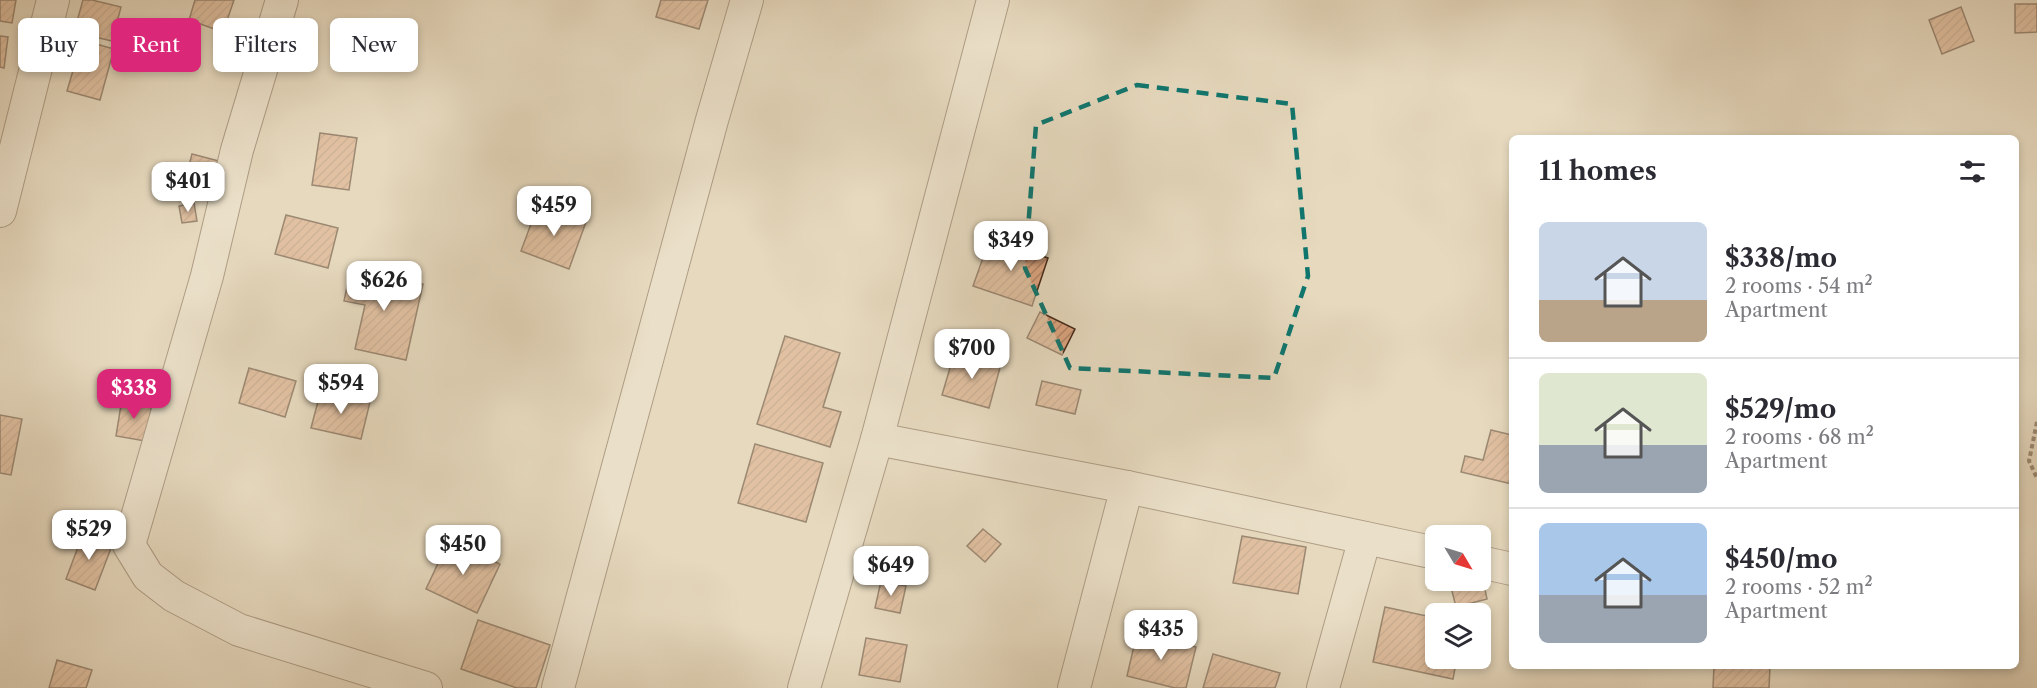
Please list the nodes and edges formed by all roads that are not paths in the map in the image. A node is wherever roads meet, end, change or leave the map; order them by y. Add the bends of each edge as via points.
1 (53, 0) edge
2 (282, 0) edge
3 (747, 0) edge
4 (993, 0) edge
5 (0, 211) edge
6 (877, 439) junction
7 (1127, 487) junction
8 (1365, 538) junction
9 (1425, 551) edge
10 (1491, 564) edge
11 (1509, 568) edge
12 (426, 688) edge
13 (558, 688) edge
14 (804, 688) edge
15 (1074, 688) edge
16 (1323, 688) edge

1 - 5 street
2 - 12 street via 129,545 148,576 174,596 239,630
3 - 13 street
4 - 6 street
6 - 7 street
6 - 14 street
7 - 8 street
7 - 15 street
8 - 9 street
8 - 16 street
10 - 11 street

